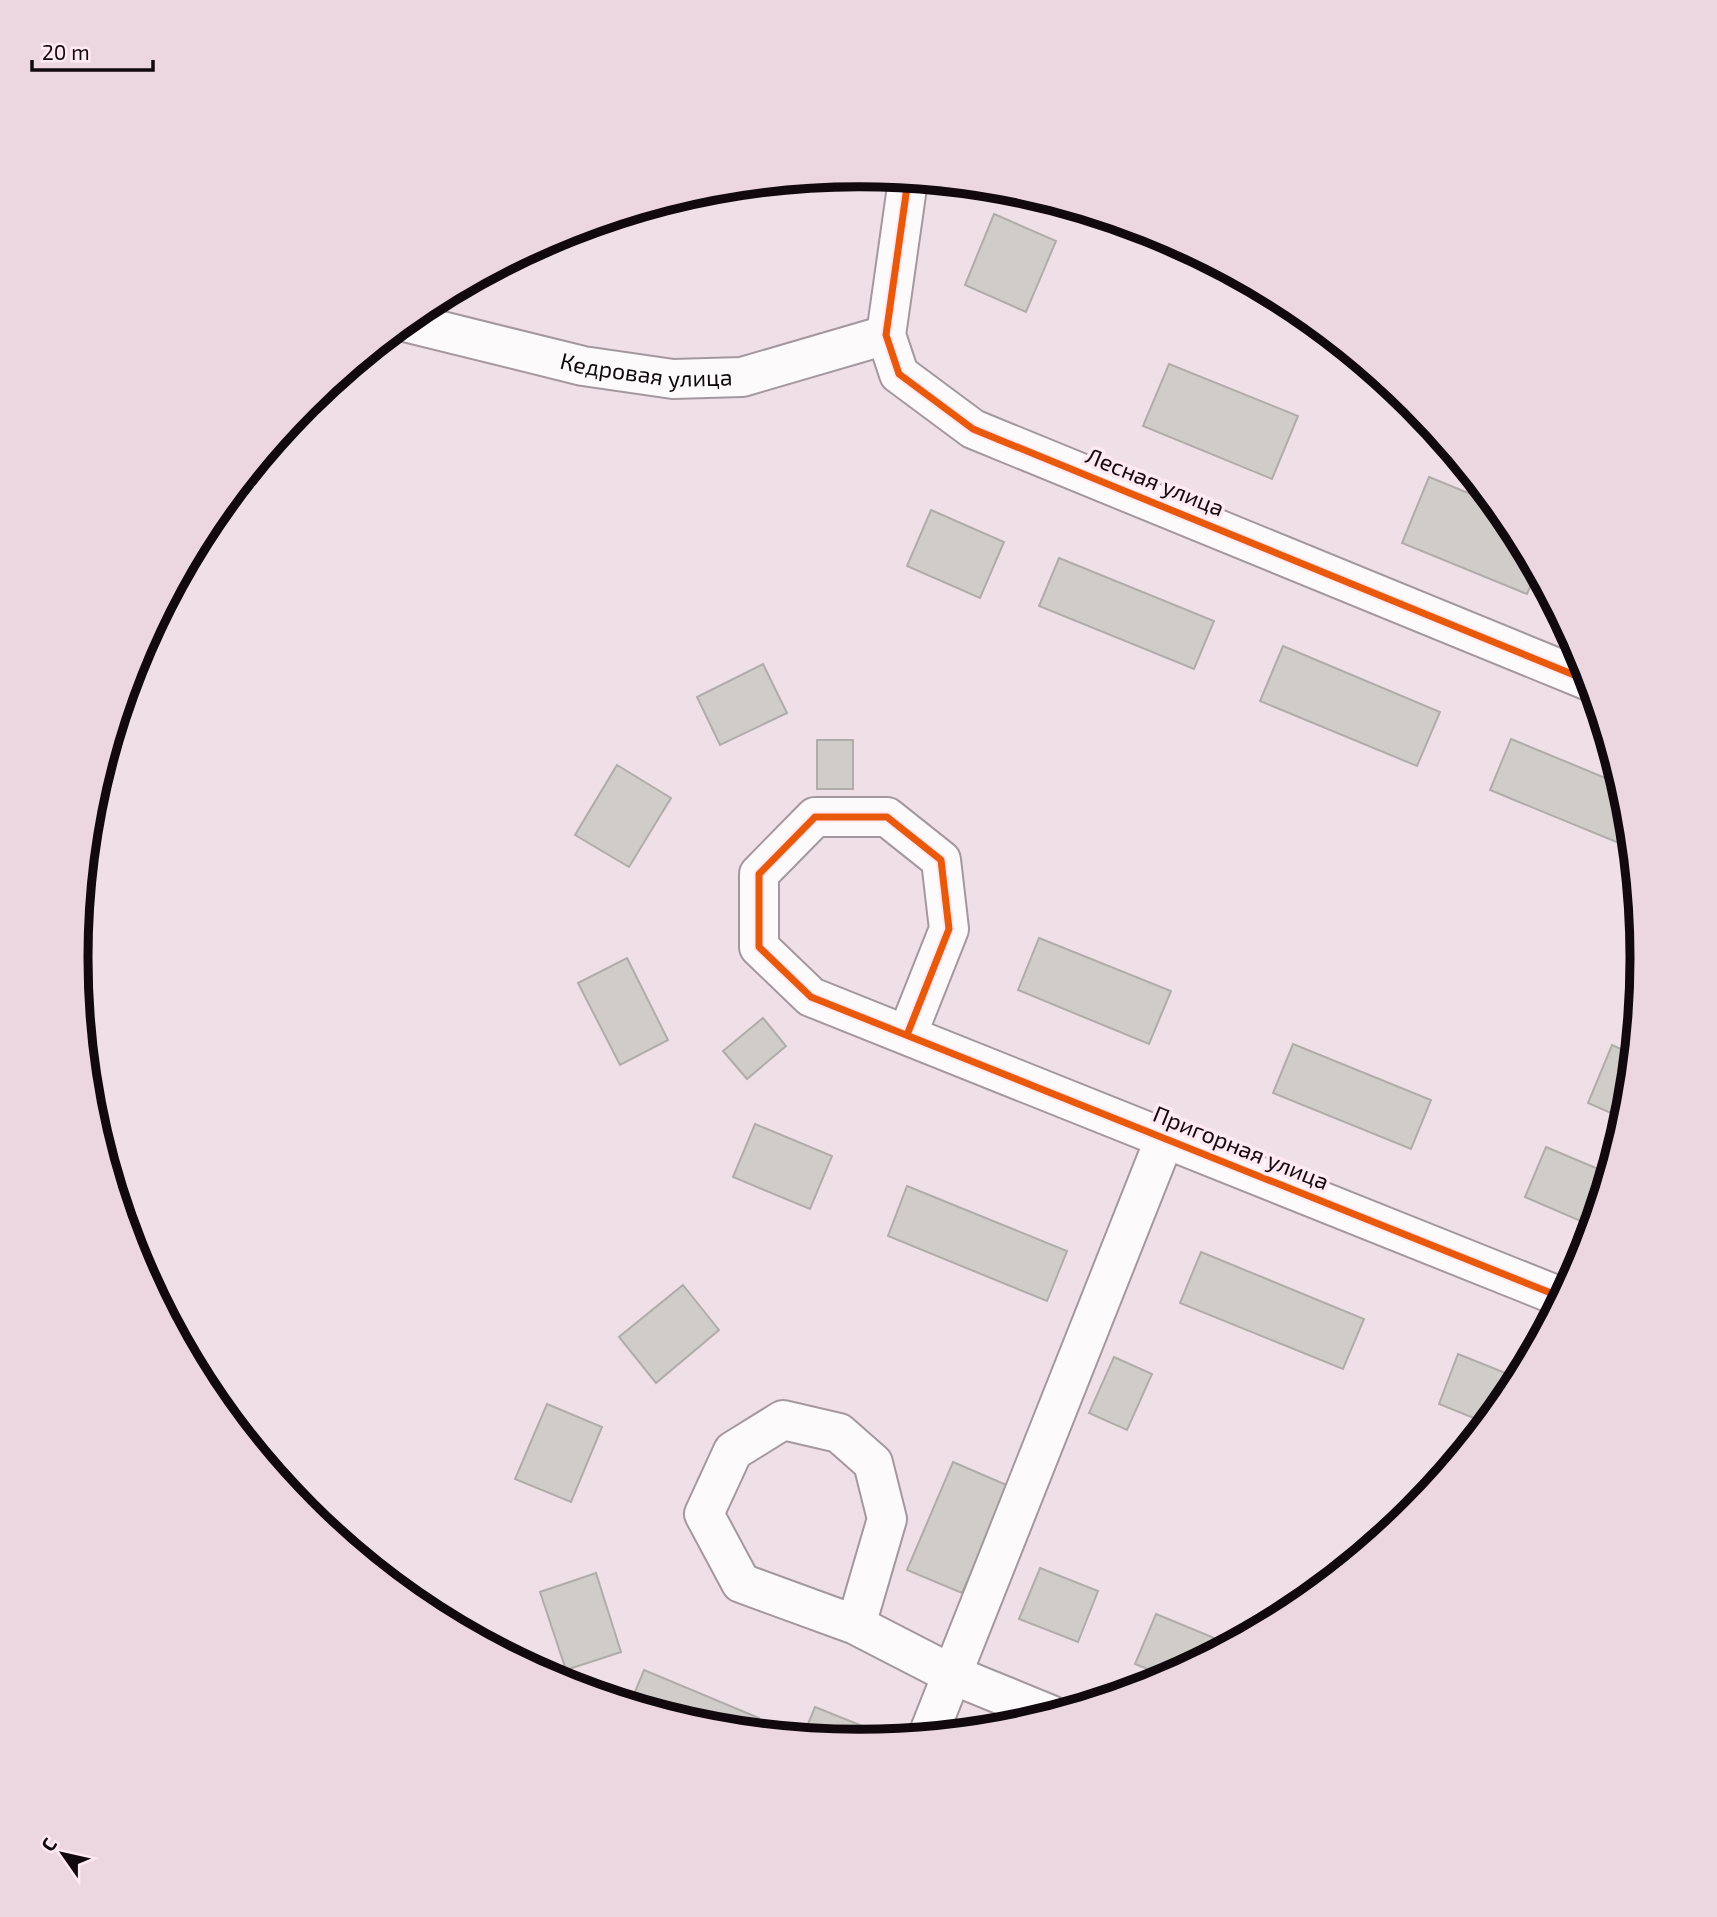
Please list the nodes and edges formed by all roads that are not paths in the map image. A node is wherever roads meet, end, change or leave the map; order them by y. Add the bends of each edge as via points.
1 (907, 189) edge
2 (419, 325) edge
3 (886, 335) junction
4 (1576, 676) edge
5 (907, 1035) junction
6 (1165, 1138) junction
7 (1553, 1294) edge
8 (856, 1625) junction
9 (953, 1675) junction
10 (1035, 1709) edge
11 (932, 1726) edge

1 - 3 street, Лесная улица
2 - 3 street, Кедровая улица via 583,366 673,379 742,377
3 - 4 street, Лесная улица via 899,373 973,429
5 - 5 street, Пригорная улица via 811,997 759,947 759,874 815,817 887,817 941,860 949,929
5 - 6 street, Пригорная улица
6 - 7 street, Пригорная улица
6 - 9 street
8 - 8 street via 741,1583 704,1514 733,1451 783,1420 839,1433 873,1463 887,1519
8 - 9 street
9 - 10 street
9 - 11 street

